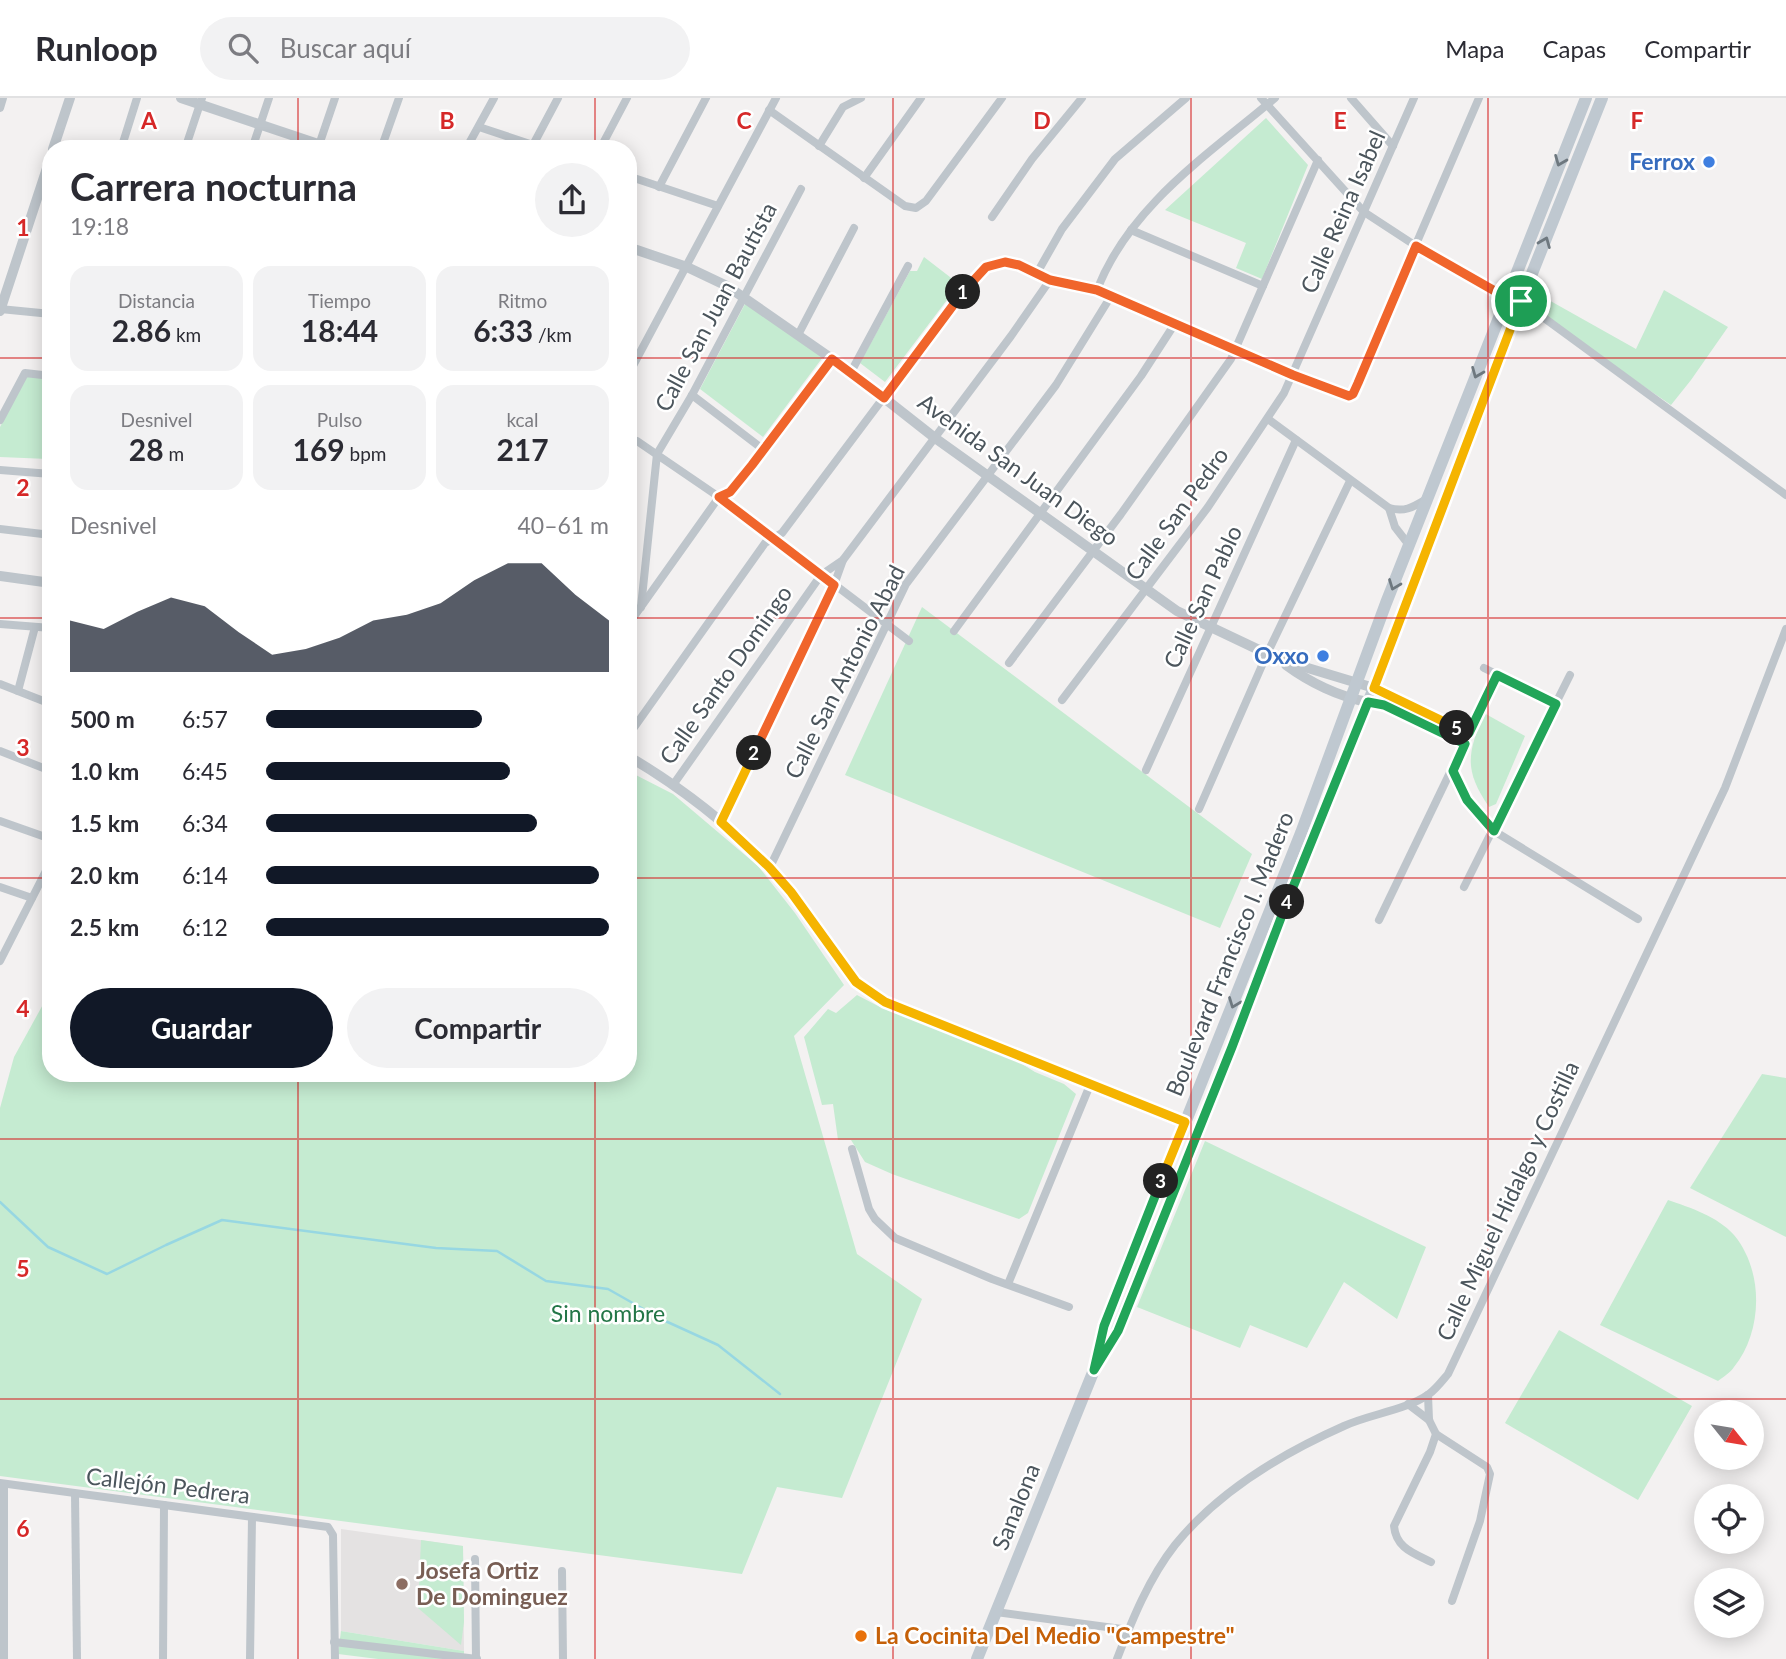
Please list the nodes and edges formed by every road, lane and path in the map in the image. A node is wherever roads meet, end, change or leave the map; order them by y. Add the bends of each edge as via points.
1 (3, 98) edge
2 (70, 98) edge
3 (137, 98) edge
4 (181, 98) edge
5 (269, 98) edge
6 (334, 98) edge
7 (399, 98) edge
8 (494, 98) edge
9 (558, 98) edge
10 (627, 98) edge
11 (706, 98) edge
12 (776, 98) edge
13 (861, 98) edge
14 (921, 98) edge
15 (999, 98) edge
16 (1082, 98) edge
17 (1186, 98) edge
18 (1351, 98) edge
19 (1414, 98) edge
20 (1479, 98) edge
21 (1586, 98) edge
22 (1602, 98) edge
23 (1268, 100) edge
24 (201, 101) edge
25 (0, 108) edge
26 (769, 110) junction
27 (261, 124) junction
28 (479, 127) junction
29 (56, 140) edge
30 (124, 140) edge
31 (189, 140) edge
32 (256, 140) edge
33 (301, 140) edge
34 (320, 140) edge
35 (384, 140) edge
36 (472, 140) edge
37 (518, 140) edge
38 (536, 140) edge
39 (605, 140) edge
40 (819, 146) junction
41 (1393, 146) junction
42 (1318, 160) junction
43 (864, 178) junction
44 (637, 179) edge
45 (42, 183) edge
46 (659, 187) junction
47 (801, 189) dead end
48 (718, 206) junction
49 (1363, 212) junction
50 (992, 217) dead end
51 (854, 228) dead end
52 (1131, 230) junction
53 (1416, 246) junction
54 (637, 250) edge
55 (908, 266) dead end
56 (687, 267) junction
57 (1037, 273) junction
58 (1050, 280) junction
59 (1264, 286) junction
60 (1097, 290) junction
61 (1111, 296) junction
62 (744, 298) junction
63 (1507, 298) junction
64 (1521, 301) junction
65 (0, 310) edge
66 (42, 313) edge
67 (1174, 325) junction
68 (798, 335) junction
69 (1308, 341) joint
70 (1235, 350) junction
71 (637, 359) edge
72 (832, 359) junction
73 (851, 372) junction
74 (42, 375) edge
75 (1293, 375) junction
76 (692, 395) junction
77 (884, 398) junction
78 (1269, 419) junction
79 (0, 420) edge
80 (935, 438) junction
81 (1296, 440) junction
82 (637, 441) edge
83 (764, 450) junction
84 (657, 454) junction
85 (0, 470) edge
86 (42, 473) edge
87 (988, 476) junction
88 (1350, 481) junction
89 (1786, 495) edge
90 (719, 497) junction
91 (1427, 499) junction
92 (1389, 508) junction
93 (1040, 514) junction
94 (0, 529) edge
95 (42, 534) edge
96 (773, 538) junction
97 (1409, 545) junction
98 (1093, 552) junction
99 (843, 561) junction
100 (821, 575) junction
101 (0, 576) edge
102 (42, 582) edge
103 (834, 585) junction
104 (1146, 589) junction
105 (641, 607) junction
106 (637, 613) edge
107 (0, 624) edge
108 (885, 624) junction
109 (35, 627) junction
110 (42, 627) edge
111 (1209, 628) junction
112 (1786, 629) edge
113 (954, 631) dead end
114 (909, 641) dead end
115 (1273, 657) junction
116 (1009, 663) dead end
117 (1484, 668) dead end
118 (1497, 675) junction
119 (1570, 675) dead end
120 (0, 684) edge
121 (1356, 684) junction
122 (1374, 688) junction
123 (18, 691) junction
124 (1350, 699) junction
125 (42, 700) edge
126 (1062, 700) dead end
127 (1368, 702) junction
128 (1556, 704) junction
129 (637, 723) edge
130 (1469, 733) junction
131 (1465, 744) junction
132 (0, 751) edge
133 (637, 763) edge
134 (42, 767) edge
135 (1146, 770) dead end
136 (1453, 771) junction
137 (673, 785) junction
138 (1199, 809) dead end
139 (0, 821) edge
140 (721, 822) junction
141 (1494, 831) junction
142 (42, 836) edge
143 (769, 867) junction
144 (42, 880) edge
145 (0, 887) edge
146 (1464, 887) dead end
147 (33, 898) junction
148 (1638, 919) dead end
149 (1380, 920) dead end
150 (0, 961) edge
151 (1090, 1085) junction
152 (1185, 1122) junction
153 (852, 1149) dead end
154 (1138, 1240) junction
155 (1152, 1245) junction
156 (1008, 1284) junction
157 (1069, 1307) dead end
158 (1094, 1370) junction
159 (1428, 1395) junction
160 (1408, 1404) junction
161 (1429, 1420) junction
162 (1436, 1434) junction
163 (2, 1484) edge
164 (75, 1494) junction
165 (164, 1505) junction
166 (252, 1517) junction
167 (475, 1559) dead end
168 (1432, 1562) dead end
169 (562, 1571) dead end
170 (1452, 1601) dead end
171 (996, 1612) junction
172 (1129, 1630) junction
173 (334, 1642) junction
174 (4, 1659) edge
175 (78, 1659) edge
176 (163, 1659) edge
177 (250, 1659) edge
178 (335, 1659) edge
179 (476, 1659) edge
180 (563, 1659) edge
181 (977, 1659) edge
182 (1117, 1659) edge

1 - 25 street
2 - 29 street
3 - 30 street
4 - 24 street
5 - 27 street
6 - 34 street
7 - 35 street
8 - 28 street
9 - 38 street
10 - 39 street
11 - 46 street
12 - 26 street
13 - 40 street via 843,107
14 - 43 street
15 - 43 street via 919,207 905,206
16 - 50 street
17 - 57 street via 1115,159 1062,229
18 - 41 street
19 - 41 street, Calle Reina Isabel
20 - 53 street
21 -> 63 main road, Boulevard Francisco I. Madero
64 -> 22 main road, Boulevard Francisco I. Madero
23 - 42 street
23 - 52 street via 1172,183
24 - 27 street
24 - 31 street
26 - 40 street
26 - 48 street
27 - 32 street
27 - 33 street
28 - 36 street
28 - 37 street
40 - 43 street
41 - 49 street, Calle Reina Isabel
42 - 49 street
42 - 59 street
44 - 46 street
45 - 65 street
46 - 48 street
47 - 62 street, Calle San Juan Bautista
48 - 56 street
49 - 53 street
49 - 69 street, Calle Reina Isabel
51 - 68 street
52 - 59 street
52 - 60 street
53 - 63 street
53 - 75 street via 1353,394
54 - 56 street, Avenida San Juan Diego
55 - 73 street
56 - 62 street, Avenida San Juan Diego
56 - 71 street
57 - 58 street
57 - 77 street via 1005,262 977,274
58 - 60 street
58 - 80 street, Calle Santo Domingo
59 - 70 street
60 - 61 street
61 - 67 street
61 - 87 street, Calle San Antonio Abad via 1056,385
62 - 68 street, Avenida San Juan Diego
62 - 76 street, Calle San Juan Bautista
63 - 64 street
63 -> 91 main road, Boulevard Francisco I. Madero
64 - 89 street
64 - 122 main road, Boulevard Francisco I. Madero
65 - 66 street
67 - 70 street
67 - 93 street
68 - 72 street, Avenida San Juan Diego
69 - 75 street, Calle San Pedro
70 - 75 street
70 - 98 street
72 - 73 street, Avenida San Juan Diego
72 - 83 street
73 - 77 street, Avenida San Juan Diego
74 - 79 street via 24,373
75 - 78 street, Calle San Pedro
76 - 83 street
76 - 84 street, Calle San Juan Bautista
77 - 80 street, Avenida San Juan Diego
77 - 96 street via 782,533
78 - 81 street
78 - 104 street, Calle San Pedro
80 - 87 street, Avenida San Juan Diego
80 - 99 street, Calle Santo Domingo
81 - 88 street
81 - 111 street, Calle San Pablo
82 - 84 street
83 - 90 street via 730,492
84 - 90 street
84 - 105 street, Calle San Juan Bautista
85 - 86 street
87 - 93 street, Avenida San Juan Diego
87 - 108 street, Calle San Antonio Abad via 906,584
88 - 92 street
88 - 115 street
90 - 96 street
90 - 105 street
91 - 92 street via 1411,509
91 - 97 main road, Boulevard Francisco I. Madero
92 - 97 street via 1395,527
93 - 98 street, Avenida San Juan Diego
93 - 113 street
94 - 95 street
96 - 100 street
96 - 129 street
97 -> 121 main road, Boulevard Francisco I. Madero
98 - 104 street, Avenida San Juan Diego
98 - 116 street
99 - 100 street, Calle Santo Domingo
99 - 103 street, Calle Santo Domingo
100 - 103 street
100 - 137 street, Calle Santo Domingo
101 - 102 street
103 - 108 street
103 - 140 street, Calle Santo Domingo
104 - 111 street, Avenida San Juan Diego
104 - 126 street, Calle San Pedro
105 - 106 street
107 - 109 street
108 - 114 street
108 - 143 street, Calle San Antonio Abad
109 - 110 street
109 - 123 street
111 - 115 street, Avenida San Juan Diego
111 - 135 street, Calle San Pablo
112 - 159 street, Calle Miguel Hidalgo y Costilla via 1714,811 1448,1374
115 - 121 street, Avenida San Juan Diego
115 - 124 street, Avenida San Juan Diego
115 - 138 street
117 - 118 street
118 - 128 street
118 - 130 street
119 - 128 street
120 - 123 street
121 - 122 street, Avenida San Juan Diego
121 - 124 main road, Boulevard Francisco I. Madero
122 - 127 main road, Boulevard Francisco I. Madero
122 - 130 street
123 - 125 street
124 - 127 street, Avenida San Juan Diego
124 -> 152 main road, Boulevard Francisco I. Madero
127 - 131 street via 1384,705
127 - 155 main road, Boulevard Francisco I. Madero
128 - 141 street
130 - 131 street
131 - 136 street
132 - 134 street
133 - 137 street
136 - 141 street via 1467,800
136 - 149 street
137 - 140 street
139 - 142 street
140 - 143 street
141 - 146 street
141 - 148 street
143 - 151 street via 869,993
144 - 147 street
145 - 147 street
147 - 150 street
151 - 152 street
151 - 156 street
152 - 154 main road, Boulevard Francisco I. Madero
153 - 156 street via 869,1209 895,1238
154 - 155 main road
154 - 158 main road, Boulevard Francisco I. Madero via 1104,1326
155 - 158 main road, Boulevard Francisco I. Madero via 1118,1331
156 - 157 street
158 - 171 main road, Sanalona
159 - 160 street, Calle Miguel Hidalgo y Costilla
159 - 161 street
160 - 161 street
160 - 172 street, Calle Miguel Hidalgo y Costilla via 1313,1441 1207,1511 1158,1569
161 - 162 street
162 - 168 street via 1394,1526 1401,1546
162 - 170 street via 1487,1467 1490,1474 1480,1521
163 - 164 street, Callejón Pedrera
163 - 174 street
164 - 165 street, Callejón Pedrera
164 - 175 street
165 - 166 street, Callejón Pedrera
165 - 176 street
166 - 173 street, Callejón Pedrera via 330,1530
166 - 177 street
167 - 179 street
169 - 180 street
171 - 172 street
171 - 181 main road, Sanalona
172 - 182 street, Calle Miguel Hidalgo y Costilla
173 - 178 street
173 - 179 street

